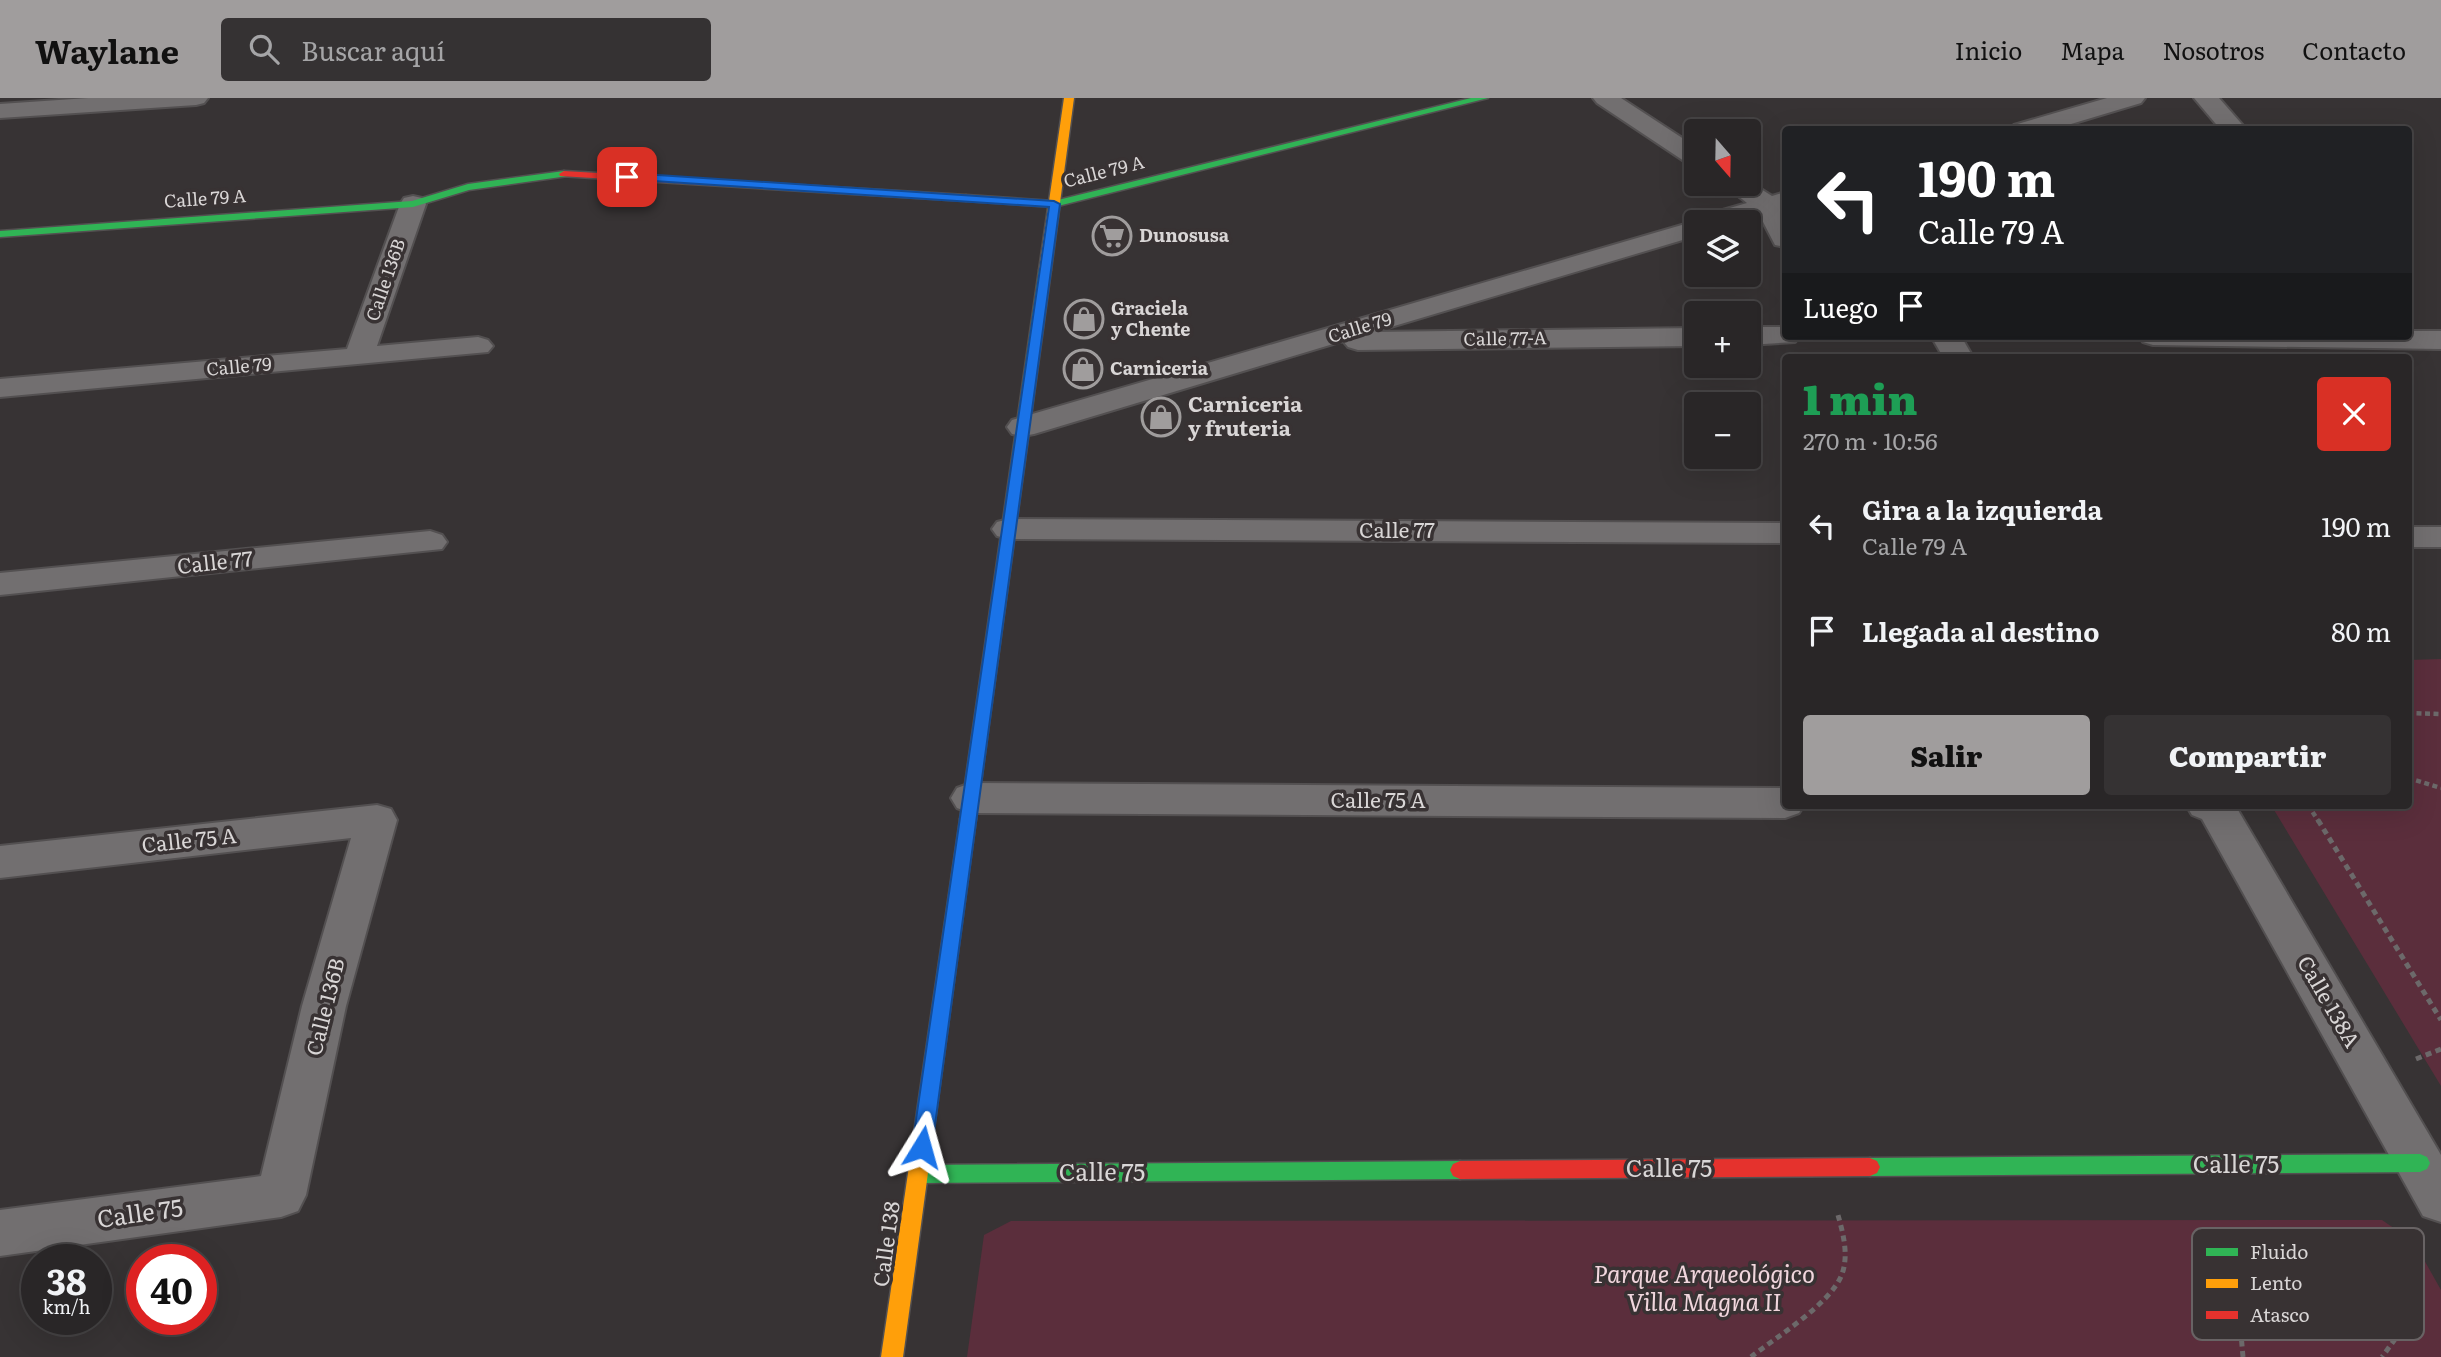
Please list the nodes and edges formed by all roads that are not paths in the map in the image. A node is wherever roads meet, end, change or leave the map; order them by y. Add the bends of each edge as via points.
1 (196, 98) edge
2 (1069, 98) edge
3 (1483, 98) edge
4 (1605, 98) edge
5 (2133, 98) edge
6 (2206, 98) edge
7 (0, 111) edge
8 (2037, 126) edge
9 (2231, 126) edge
10 (1684, 150) edge
11 (1761, 196) edge
12 (1777, 203) edge
13 (413, 204) junction
14 (1054, 204) junction
15 (1753, 210) edge
16 (1782, 226) edge
17 (1684, 231) edge
18 (0, 234) edge
19 (1782, 335) edge
20 (1761, 336) edge
21 (1684, 337) edge
22 (1314, 341) junction
23 (478, 346) dead end
24 (359, 356) junction
25 (0, 388) edge
26 (1023, 427) junction
27 (1009, 529) junction
28 (1782, 533) edge
29 (2412, 537) edge
30 (2441, 537) edge
31 (430, 542) dead end
32 (0, 584) edge
33 (971, 798) junction
34 (1782, 803) edge
35 (2217, 809) edge
36 (377, 820) joint
37 (0, 862) edge
38 (919, 1174) junction
39 (281, 1195) joint
40 (2429, 1197) edge
41 (0, 1233) edge
42 (892, 1357) edge

1 - 7 street
2 - 14 street, Calle 138
3 - 14 street, Calle 79 A
4 - 10 street
5 - 8 street
6 - 9 street
11 - 12 street
12 - 15 street
12 - 16 street
13 - 14 street, Calle 79 A via 502,181 568,173
13 - 18 street, Calle 79 A
13 - 24 street, Calle 136B
14 - 26 street, Calle 138
17 - 22 street, Calle 79
19 - 20 street
21 - 22 street, Calle 77-A
22 - 26 street, Calle 79
23 - 24 street, Calle 79
24 - 25 street, Calle 79
26 - 27 street, Calle 138
27 - 28 street, Calle 77
27 - 33 street, Calle 138
29 - 30 street
31 - 32 street, Calle 77
33 - 34 street, Calle 75 A
33 - 38 street, Calle 138
35 - 40 street, Calle 138A
36 - 37 street, Calle 75 A
36 - 39 street, Calle 136B via 324,1006
38 - 40 street, Calle 75
38 - 42 street, Calle 138
39 - 41 street, Calle 75

